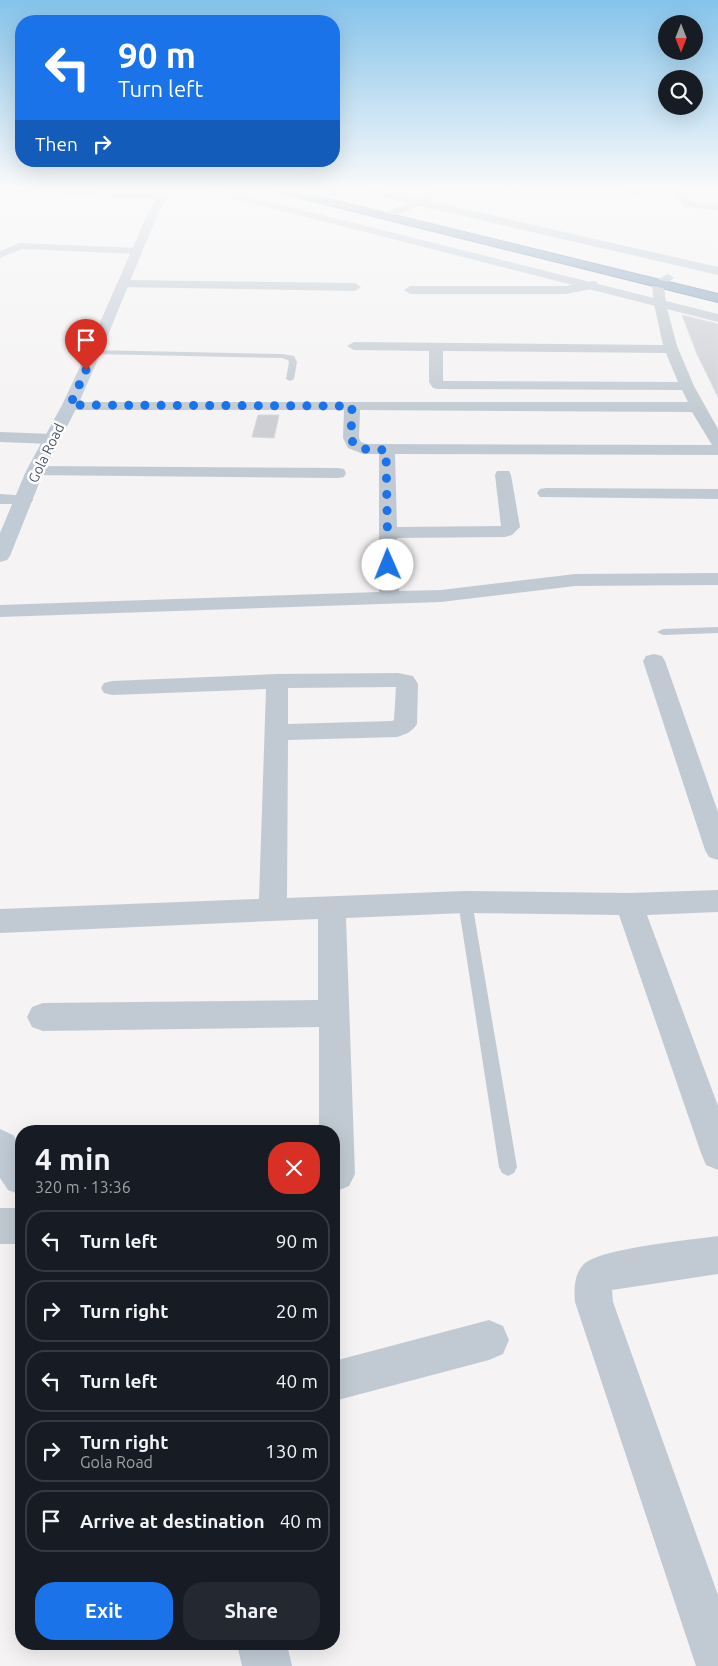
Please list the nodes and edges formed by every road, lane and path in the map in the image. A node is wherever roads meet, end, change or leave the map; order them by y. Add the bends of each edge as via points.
1 (130, 265) edge
2 (509, 265) edge
3 (597, 265) edge
4 (604, 265) edge
5 (691, 265) edge
6 (718, 271) edge
7 (663, 280) junction
8 (122, 284) junction
9 (593, 286) junction
10 (355, 287) dead end
11 (410, 290) dead end
12 (718, 290) edge
13 (718, 298) edge
14 (659, 302) junction
15 (718, 318) edge
16 (354, 346) dead end
17 (436, 347) junction
18 (671, 349) junction
19 (94, 352) junction
20 (290, 379) dead end
21 (688, 386) junction
22 (70, 405) junction
23 (352, 406) junction
24 (696, 407) junction
25 (0, 437) edge
26 (52, 439) junction
27 (718, 442) edge
28 (386, 450) junction
29 (718, 450) edge
30 (35, 471) junction
31 (338, 473) dead end
32 (503, 475) dead end
33 (546, 493) dead end
34 (718, 494) edge
35 (0, 499) edge
36 (24, 500) junction
37 (388, 533) junction
38 (0, 556) edge
39 (718, 579) edge
40 (389, 598) junction
41 (0, 611) edge
42 (718, 630) edge
43 (663, 632) dead end
44 (654, 661) dead end
45 (277, 681) junction
46 (112, 688) dead end
47 (276, 732) junction
48 (718, 850) edge
49 (718, 901) edge
50 (466, 902) junction
51 (629, 904) junction
52 (332, 908) junction
53 (273, 910) junction
54 (0, 921) edge
55 (334, 1013) junction
56 (43, 1017) dead end
57 (336, 1125) edge
58 (0, 1146) edge
59 (718, 1153) edge
60 (508, 1167) dead end
61 (15, 1168) edge
62 (0, 1226) edge
63 (15, 1226) edge
64 (718, 1255) edge
65 (489, 1340) dead end
66 (340, 1379) edge
67 (264, 1650) edge
68 (718, 1662) edge
69 (268, 1666) edge

1 - 8 street, Gola Road
2 - 9 street
3 - 7 highway
4 - 7 highway
5 - 6 street
7 - 12 highway
7 - 13 highway
7 - 14 street
8 - 10 street
8 - 19 street, Gola Road
9 - 11 street via 566,290
9 - 14 street
14 - 15 street
14 - 18 street
16 - 17 street
17 - 18 street
17 - 21 street via 438,385
18 - 21 street
19 - 20 lane via 282,356 291,358 293,362
19 - 22 street, Gola Road
21 - 24 street
22 - 23 street
22 - 26 street, Gola Road
23 - 24 street
23 - 28 street via 351,438 354,445 363,449
24 - 27 street
25 - 26 street
26 - 30 street, Gola Road
28 - 29 street
28 - 37 street
30 - 31 street
30 - 36 street, Gola Road
32 - 37 street via 511,527 505,531
33 - 34 street
35 - 36 street
36 - 38 street, Gola Road
37 - 40 street
39 - 40 street via 575,580 463,594
40 - 41 street
42 - 43 lane
44 - 48 street
45 - 46 street
45 - 47 street
45 - 47 street via 402,680 407,684 407,695 405,724 398,729
47 - 53 street
49 - 51 street
50 - 51 street
50 - 52 street
50 - 60 lane
51 - 59 street
52 - 53 street
52 - 55 street
53 - 54 street
55 - 56 street
55 - 57 street
58 - 61 street
62 - 63 street
64 - 68 street via 607,1272 594,1282 593,1290 594,1302
65 - 66 street
67 - 69 street

